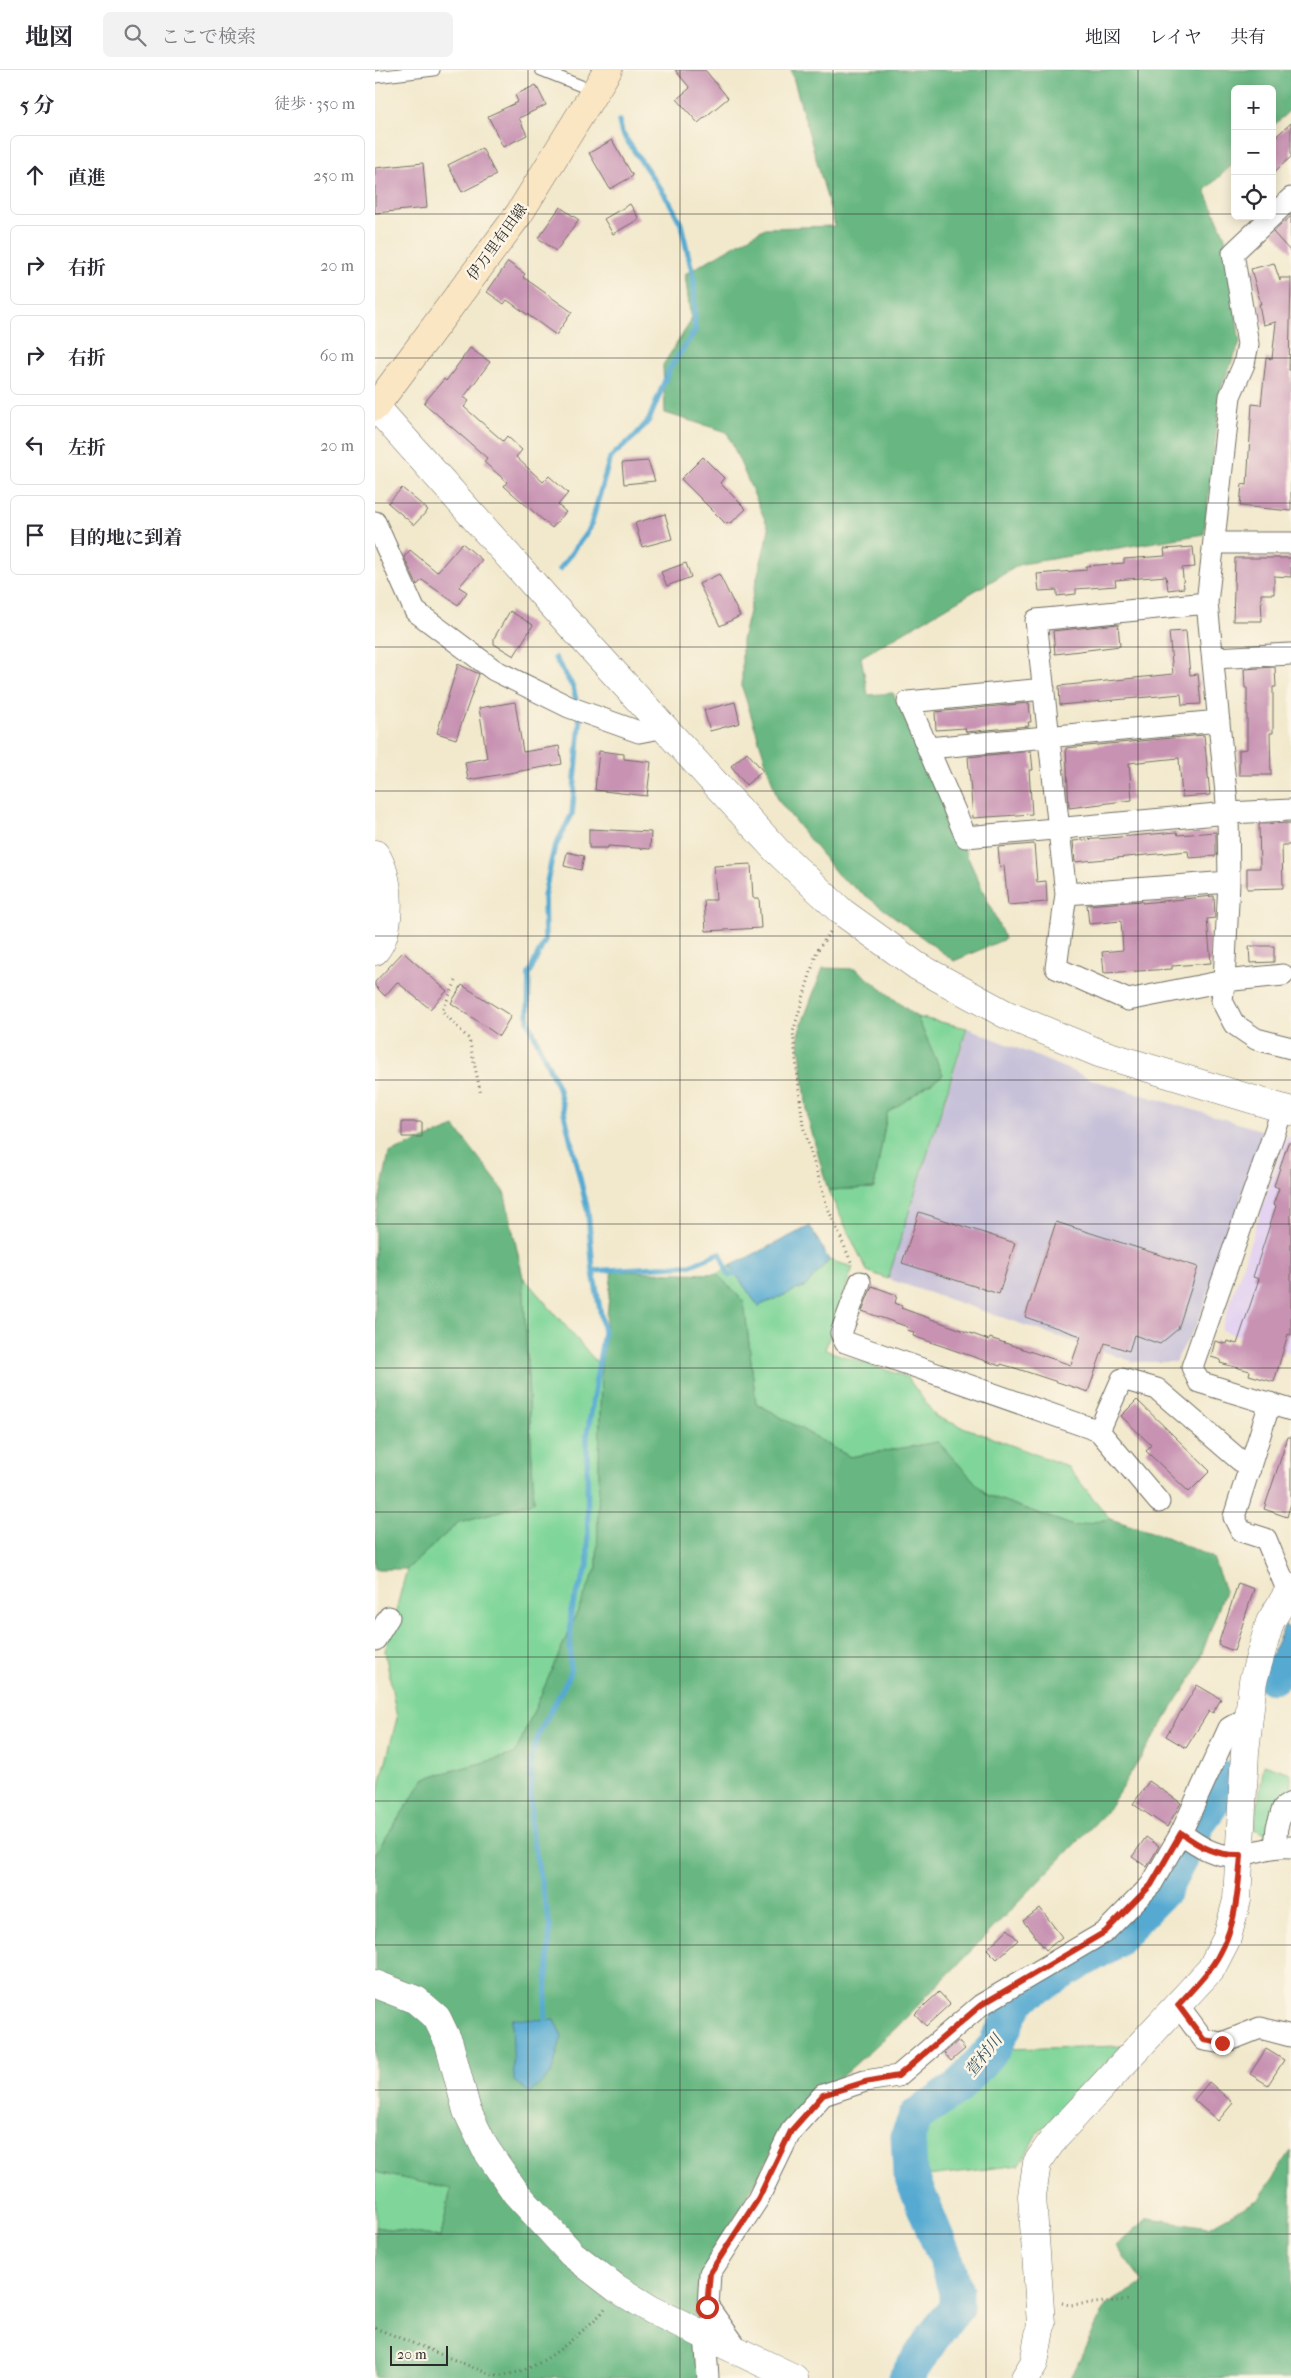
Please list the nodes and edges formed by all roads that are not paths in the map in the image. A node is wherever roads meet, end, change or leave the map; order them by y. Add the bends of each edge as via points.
1 (434, 70) edge
2 (541, 70) edge
3 (411, 71) edge
4 (375, 77) edge
5 (601, 81) edge
6 (1291, 198) edge
7 (1276, 212) edge
8 (1268, 220) edge
9 (375, 407) edge
10 (375, 522) edge
11 (1215, 543) junction
12 (1291, 543) edge
13 (1207, 603) junction
14 (1291, 654) edge
15 (1213, 658) junction
16 (1044, 689) junction
17 (1219, 721) junction
18 (666, 727) junction
19 (1049, 737) junction
20 (928, 748) junction
21 (1291, 810) edge
22 (1228, 813) junction
23 (1059, 830) junction
24 (375, 854) edge
25 (1229, 882) junction
26 (1065, 894) junction
27 (375, 951) edge
28 (1283, 975) dead end
29 (1224, 981) junction
30 (1291, 1048) edge
31 (1287, 1109) edge
32 (860, 1282) road end
33 (1270, 1403) junction
34 (1291, 1410) edge
35 (1099, 1431) junction
36 (1250, 1469) junction
37 (1159, 1502) dead end
38 (1289, 1590) edge
39 (389, 1617) dead end
40 (375, 1640) edge
41 (1247, 1717) junction
42 (1291, 1803) edge
43 (1181, 1833) junction
44 (1283, 1846) edge
45 (1241, 1855) junction
46 (375, 1984) edge
47 (1178, 2005) junction
48 (1291, 2036) edge
49 (705, 2334) junction
50 (738, 2349) junction
51 (708, 2378) edge
52 (794, 2378) edge
53 (1025, 2378) edge

1 - 3 lane
2 - 5 lane
3 - 4 lane
5 - 9 main road, 伊万里有田線 via 519,214
6 - 7 street
8 - 11 street via 1233,252 1247,344 1244,364 1230,396
9 - 18 street
10 - 18 street via 415,611 494,670 569,707 639,732
11 - 12 street
11 - 13 street
13 - 15 street
13 - 16 street via 1036,620
14 - 15 street
15 - 17 street
16 - 19 street
16 - 20 street via 908,702
17 - 19 street
17 - 22 street
18 - 31 street via 777,851 843,912 917,966 1007,1015 1099,1053
19 - 20 street
19 - 23 street
20 - 23 street via 966,837
21 - 22 street
22 - 23 street
22 - 25 street
23 - 26 street
24 - 27 street via 381,862 389,908 380,944
25 - 26 street
25 - 29 street
26 - 29 street via 1056,968 1128,1000
28 - 29 street
29 - 30 street via 1222,1001 1234,1024 1255,1039
31 - 33 street via 1192,1367 1199,1382
32 - 35 street via 841,1334 845,1342
33 - 34 street
33 - 36 street
35 - 36 street via 1122,1379 1157,1390
35 - 37 street
36 - 38 street via 1234,1517 1241,1531 1266,1539
38 - 41 street via 1270,1622 1253,1681
39 - 40 street
41 - 43 street via 1229,1728
41 - 45 street
42 - 44 street via 1283,1808 1277,1827
43 - 45 street via 1200,1847 1225,1855
43 - 50 street via 1151,1885 1105,1932 981,2005 898,2076 823,2095 791,2131 758,2199 710,2273 707,2307
44 - 45 street
45 - 47 street via 1237,1900 1227,1938 1211,1969
46 - 49 street via 416,2000 437,2018 449,2043 467,2111 485,2148 516,2193 566,2247 616,2288 652,2310
47 - 48 street via 1204,2040 1222,2043 1260,2028
47 - 53 street via 1055,2136 1037,2163 1032,2196 1041,2324 1034,2363
49 - 50 street
49 - 51 street
50 - 52 street

